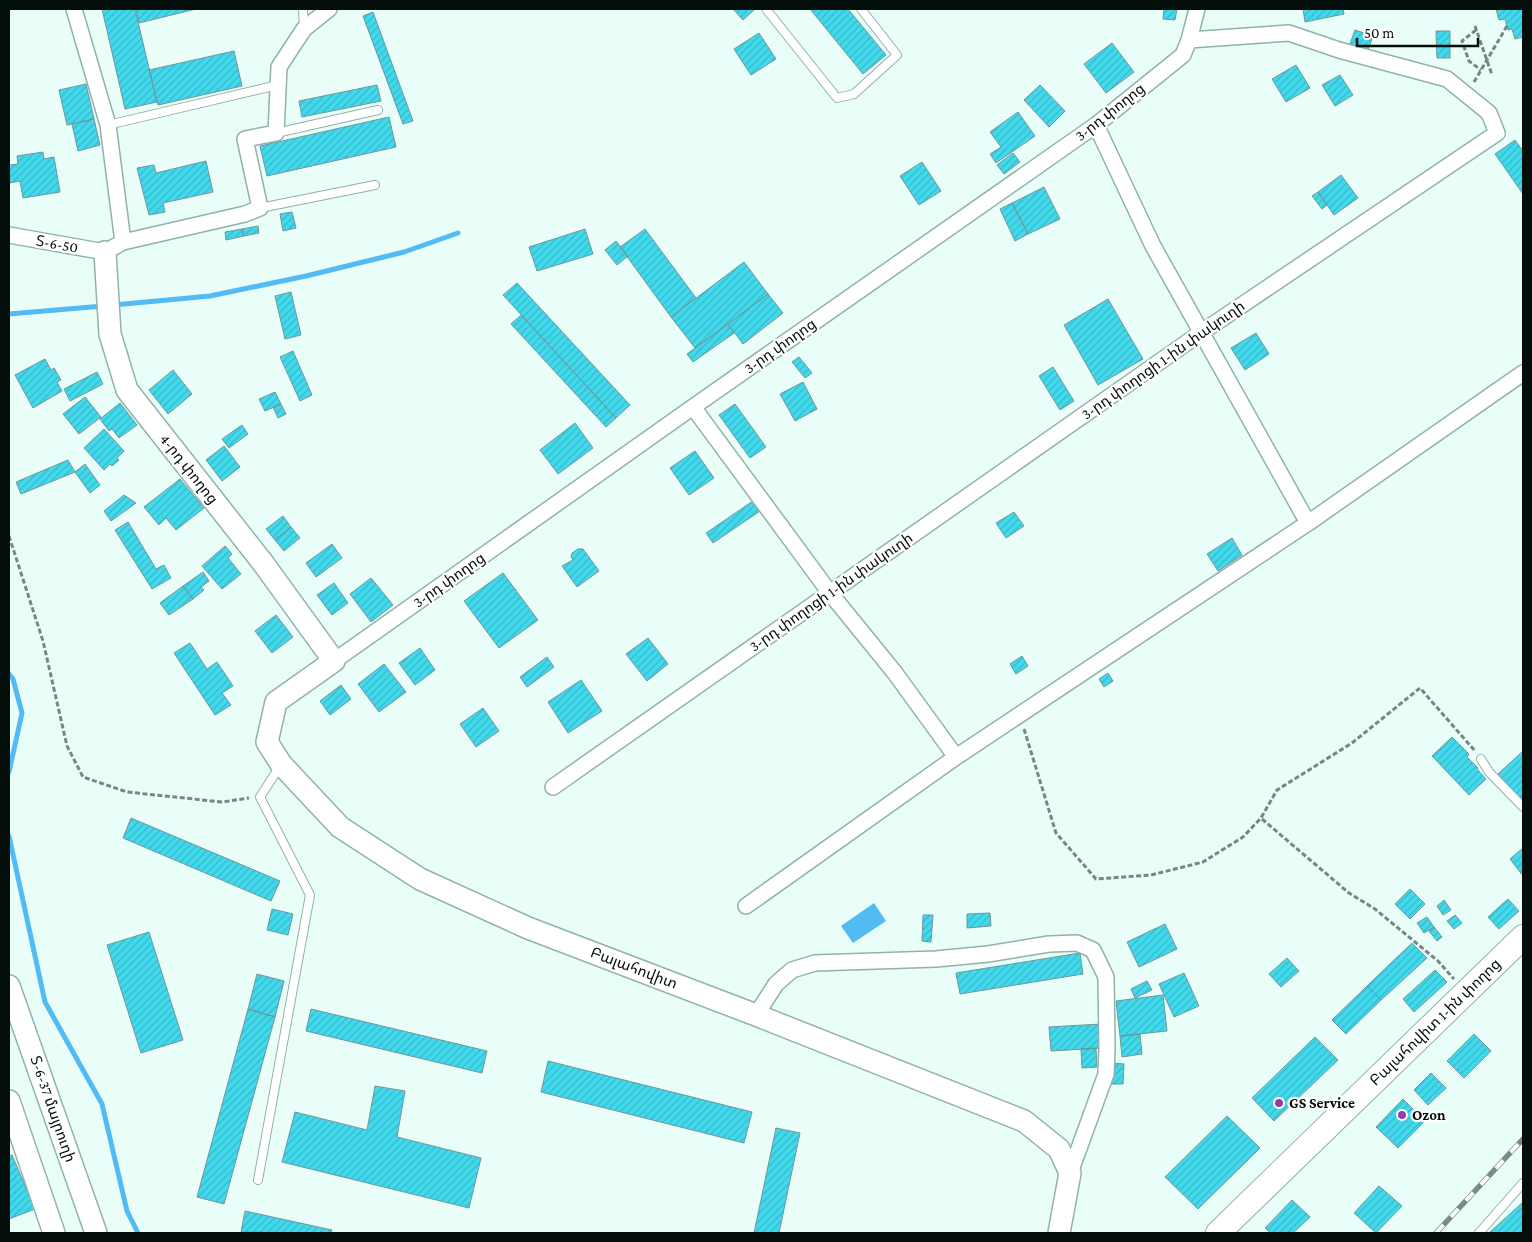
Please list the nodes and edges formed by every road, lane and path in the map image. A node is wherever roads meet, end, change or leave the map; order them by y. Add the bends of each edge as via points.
1 (74, 9) edge
2 (304, 9) edge
3 (329, 9) edge
4 (766, 9) edge
5 (861, 9) edge
6 (1196, 9) edge
7 (1474, 26) dead end
8 (1507, 26) dead end
9 (304, 29) junction
10 (1476, 30) junction
11 (1189, 40) junction
12 (1487, 60) junction
13 (1481, 70) junction
14 (1492, 75) dead end
15 (1472, 84) dead end
16 (278, 85) junction
17 (378, 110) dead end
18 (108, 125) junction
19 (1096, 125) junction
20 (276, 133) junction
21 (374, 185) dead end
22 (260, 208) junction
23 (9, 235) edge
24 (112, 253) junction
25 (1202, 332) junction
26 (1523, 374) edge
27 (693, 407) junction
28 (1308, 523) junction
29 (9, 536) edge
30 (830, 593) junction
31 (334, 662) junction
32 (1019, 714) junction
33 (956, 757) junction
34 (1481, 759) joint
35 (281, 764) junction
36 (553, 786) dead end
37 (260, 797) junction
38 (1523, 807) edge
39 (1262, 818) junction
40 (746, 906) dead end
41 (1523, 937) edge
42 (9, 986) edge
43 (1466, 992) junction
44 (756, 1015) junction
45 (9, 1101) edge
46 (1070, 1173) junction
47 (258, 1180) dead end
48 (1523, 1183) edge
49 (54, 1233) edge
50 (96, 1233) edge
51 (1059, 1233) edge
52 (1218, 1233) edge
53 (1479, 1233) edge

1 - 18 street
2 - 9 lane
3 - 9 street
4 - 5 lane via 837,98 854,94 897,55
6 - 11 street, 3-րդ փողոց
7 - 10 path
8 - 12 path
9 - 16 street via 279,67
10 - 12 path
10 - 13 path via 1462,41 1469,61
11 - 19 street, 3-րդ փողոց via 1183,55
11 - 25 street, 3-րդ փողոցի 1-ին փակուղի via 1289,33 1447,79 1489,113 1497,133
12 - 13 path
12 - 14 path
13 - 15 path
16 - 18 lane
16 - 20 street
17 - 20 lane
18 - 24 street
19 - 25 street via 1153,246
19 - 27 street, 3-րդ փողոց
20 - 22 street via 245,139
21 - 22 lane
22 - 24 street
23 - 24 street, Տ-6-50 / Տ-6-50
24 - 31 street, 4-րդ փողոց via 110,334 127,390 263,564
25 - 28 street
25 - 30 street, 3-րդ փողոցի 1-ին փակուղի
26 - 28 street
27 - 30 street
27 - 31 street, 3-րդ փողոց
28 - 32 street
29 - 37 path via 43,641 67,746 83,777 127,792 222,802
30 - 33 street via 895,673
30 - 36 street, 3-րդ փողոցի 1-ին փակուղի
31 - 35 street, Բալահովիտ via 276,702 267,742
32 - 33 street
32 - 39 path via 1056,833 1096,880 1151,875 1203,862 1243,837
33 - 40 street
34 - 38 lane via 1489,772
34 - 39 path via 1420,688 1352,743 1277,790
35 - 37 lane
35 - 44 street, Բալահովիտ via 340,827 420,879 528,928
37 - 47 lane via 310,895
39 - 43 path via 1349,893 1375,909 1438,961
41 - 43 main road, Բալահովիտ 1-ին փողոց
42 - 50 street, Տ-6-37 մայրուղի
43 - 52 main road, Բալահովիտ 1-ին փողոց
44 - 46 street, Բալահովիտ via 1024,1121 1059,1149
44 - 46 street via 776,984 792,970 815,963 944,958 1050,944 1077,944 1093,950 1106,977 1106,1074
45 - 49 street
46 - 51 street
48 - 53 lane

